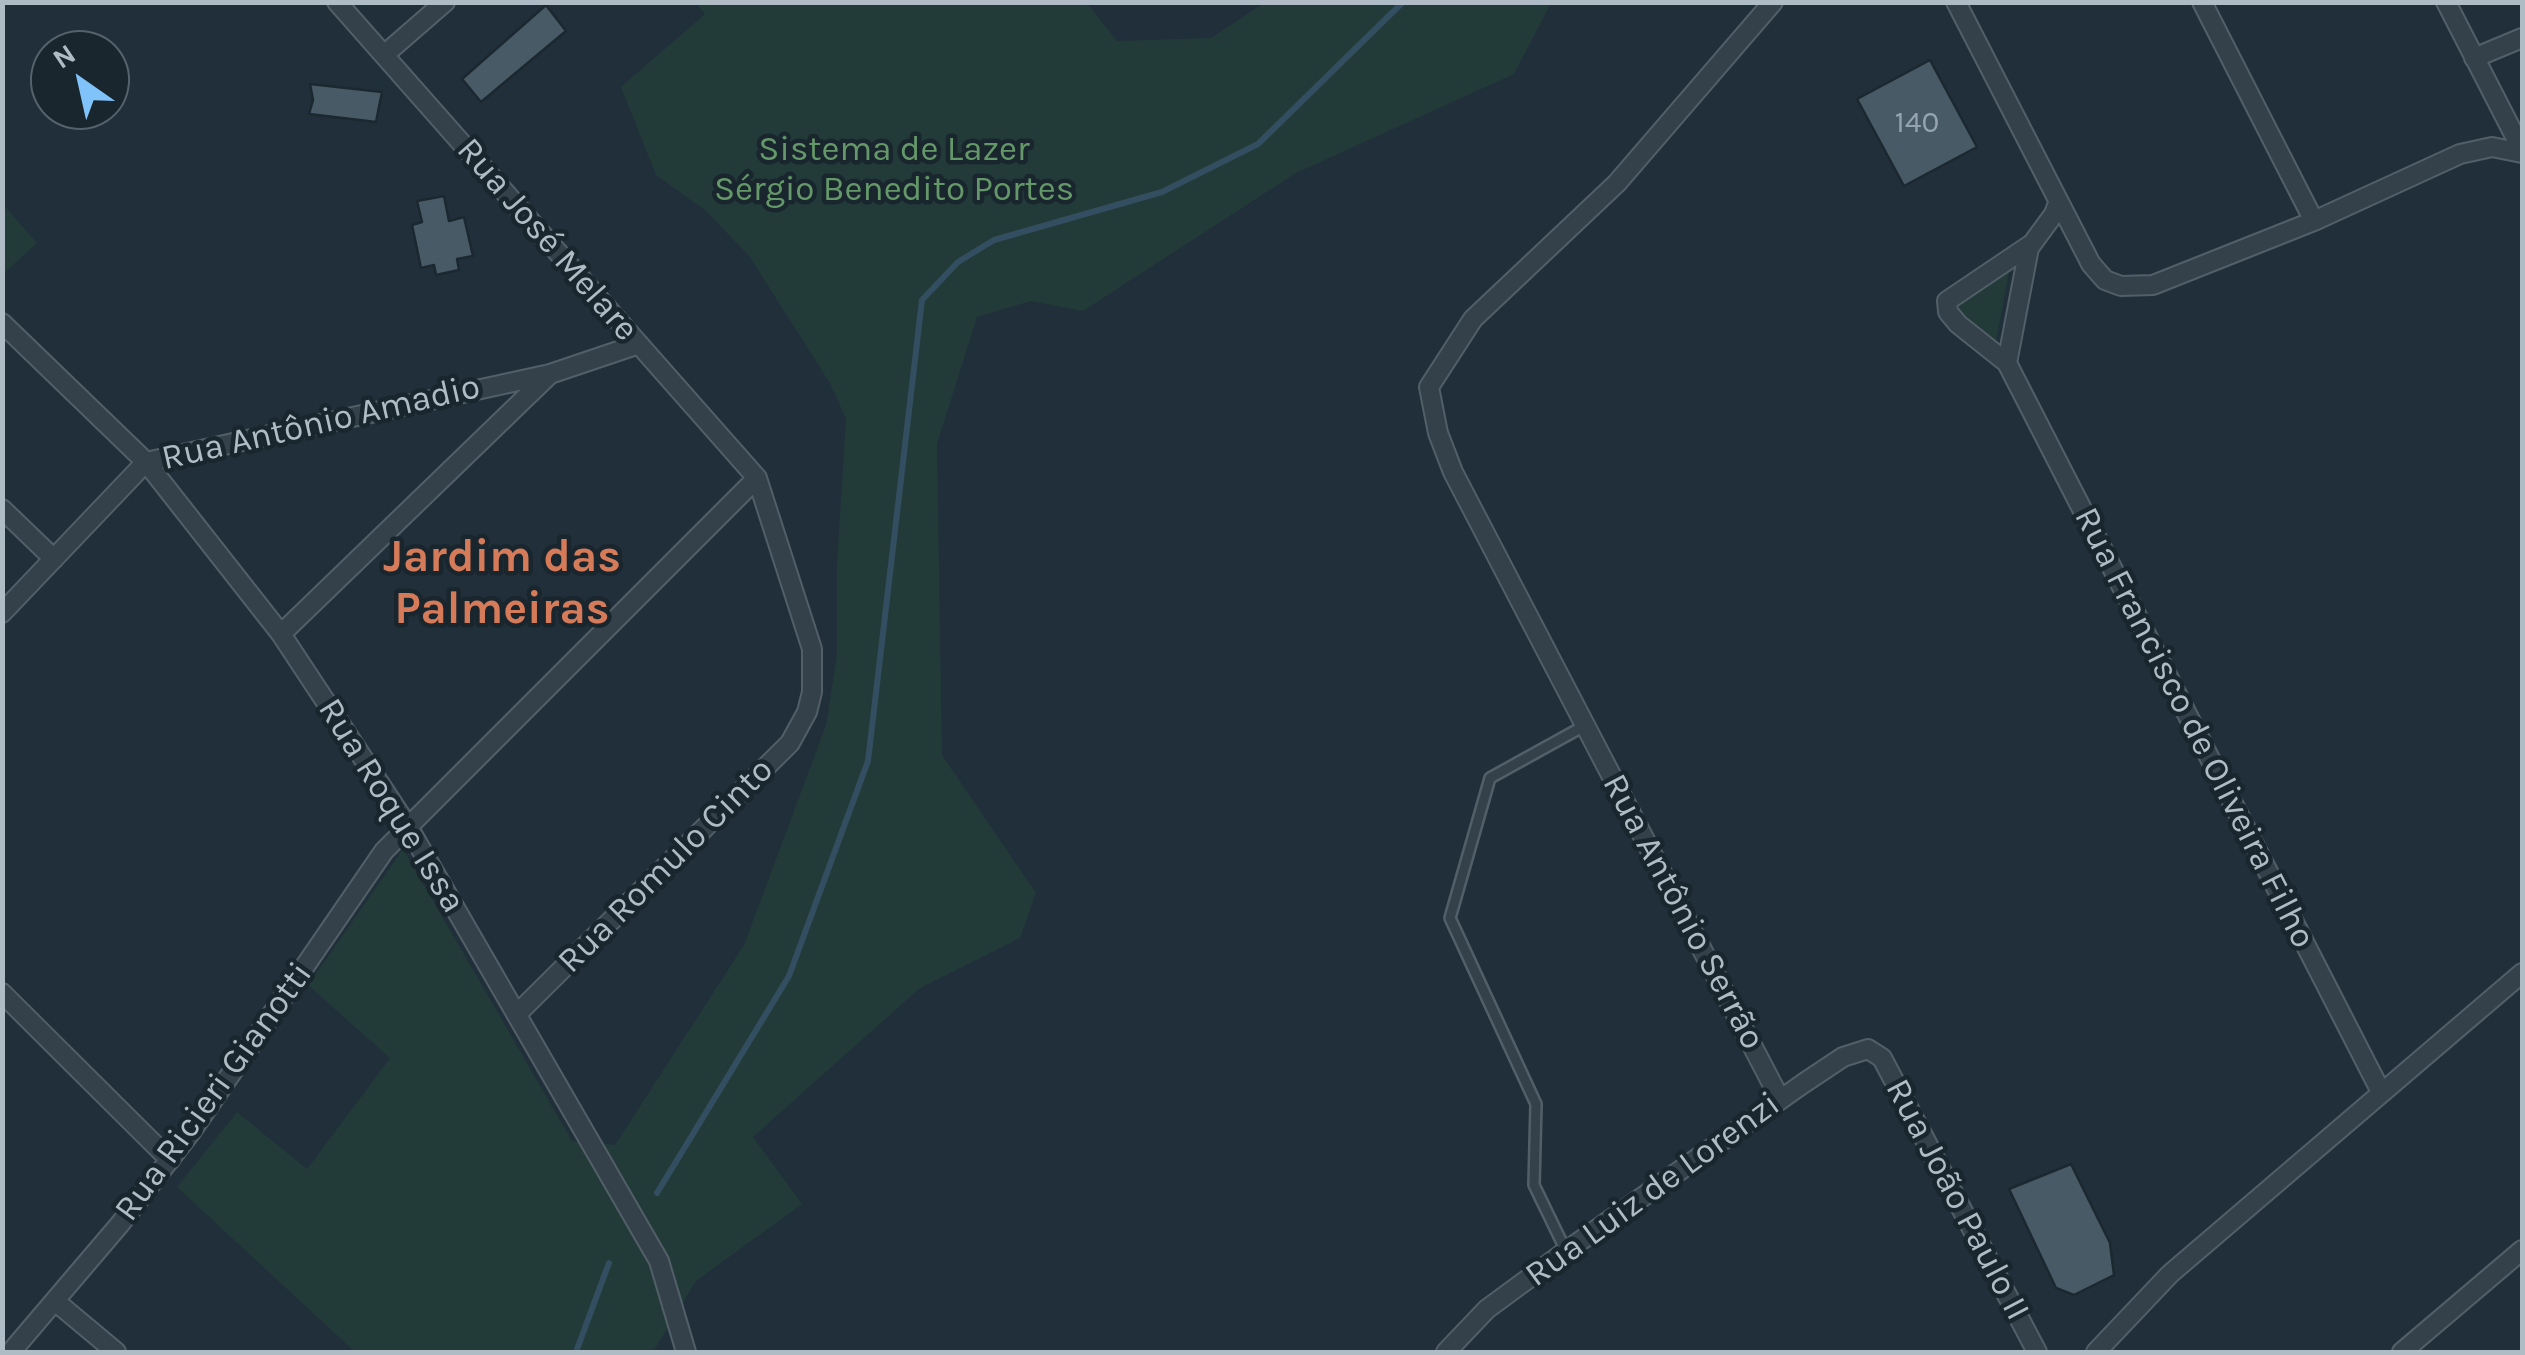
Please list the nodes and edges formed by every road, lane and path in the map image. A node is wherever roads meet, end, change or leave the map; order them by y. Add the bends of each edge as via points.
1 (337, 2) edge
2 (445, 2) edge
3 (1774, 2) edge
4 (1956, 2) edge
5 (2202, 2) edge
6 (2446, 2) edge
7 (2522, 38) edge
8 (384, 55) junction
9 (2474, 58) junction
10 (2522, 152) edge
11 (2058, 203) junction
12 (2314, 222) junction
13 (2030, 245) junction
14 (2, 323) edge
15 (639, 344) junction
16 (2007, 363) junction
17 (550, 374) junction
18 (146, 462) junction
19 (757, 478) junction
20 (2, 509) edge
21 (54, 559) junction
22 (2, 613) edge
23 (281, 634) junction
24 (1585, 725) junction
25 (407, 825) junction
26 (2522, 973) edge
27 (2, 993) edge
28 (517, 1014) junction
29 (1874, 1051) joint
30 (2382, 1092) junction
31 (1780, 1099) junction
32 (170, 1160) junction
33 (2522, 1250) edge
34 (1566, 1251) junction
35 (55, 1301) junction
36 (11, 1352) edge
37 (116, 1352) edge
38 (686, 1352) edge
39 (1446, 1352) edge
40 (2037, 1352) edge
41 (2096, 1352) edge
42 (2402, 1352) edge

1 - 8 street, Rua José Melare
2 - 8 street
3 - 24 street, Rua Antônio Serrão via 1617,183 1472,319 1430,387 1453,472
4 - 11 street
5 - 12 street
6 - 9 street
7 - 9 street
8 - 15 street, Rua José Melare
9 - 10 street
10 - 12 street via 2492,147 2460,154
11 - 12 street via 2095,270 2121,286 2152,285
11 - 13 street, Rua Francisco de Oliveira Filho
13 - 16 street, Rua Francisco de Oliveira Filho
13 - 16 street, Rua Francisco de Oliveira Filho via 1948,301 1958,324
14 - 18 street, Rua Roque Issa
15 - 17 street, Rua Antônio Amadio
15 - 19 street, Rua José Melare
16 - 30 street, Rua Francisco de Oliveira Filho
17 - 18 street, Rua Antônio Amadio
17 - 23 street
18 - 21 street, Rua Antônio Amadio
18 - 23 street, Rua Roque Issa
19 - 25 street, Rua Ricieri Gianotti
19 - 28 street, Rua Romulo Cinto via 812,649 807,712 790,743
20 - 21 street
21 - 22 street, Rua Antônio Amadio
23 - 25 street, Rua Roque Issa
24 - 31 street, Rua Antônio Serrão
24 - 34 lane via 1490,778 1450,918 1536,1104 1534,1185
25 - 28 street, Rua Roque Issa
25 - 32 street, Rua Ricieri Gianotti
26 - 30 street
27 - 32 street
28 - 38 street, Rua Roque Issa via 659,1261
29 - 31 street, Rua Luiz de Lorenzi via 1843,1057
29 - 40 street, Rua João Paulo II
30 - 41 street via 2170,1274
31 - 34 street, Rua Luiz de Lorenzi
32 - 35 street, Rua Ricieri Gianotti
33 - 42 street
34 - 39 street, Rua Luiz de Lorenzi via 1487,1310
35 - 36 street, Rua Ricieri Gianotti
35 - 37 street

